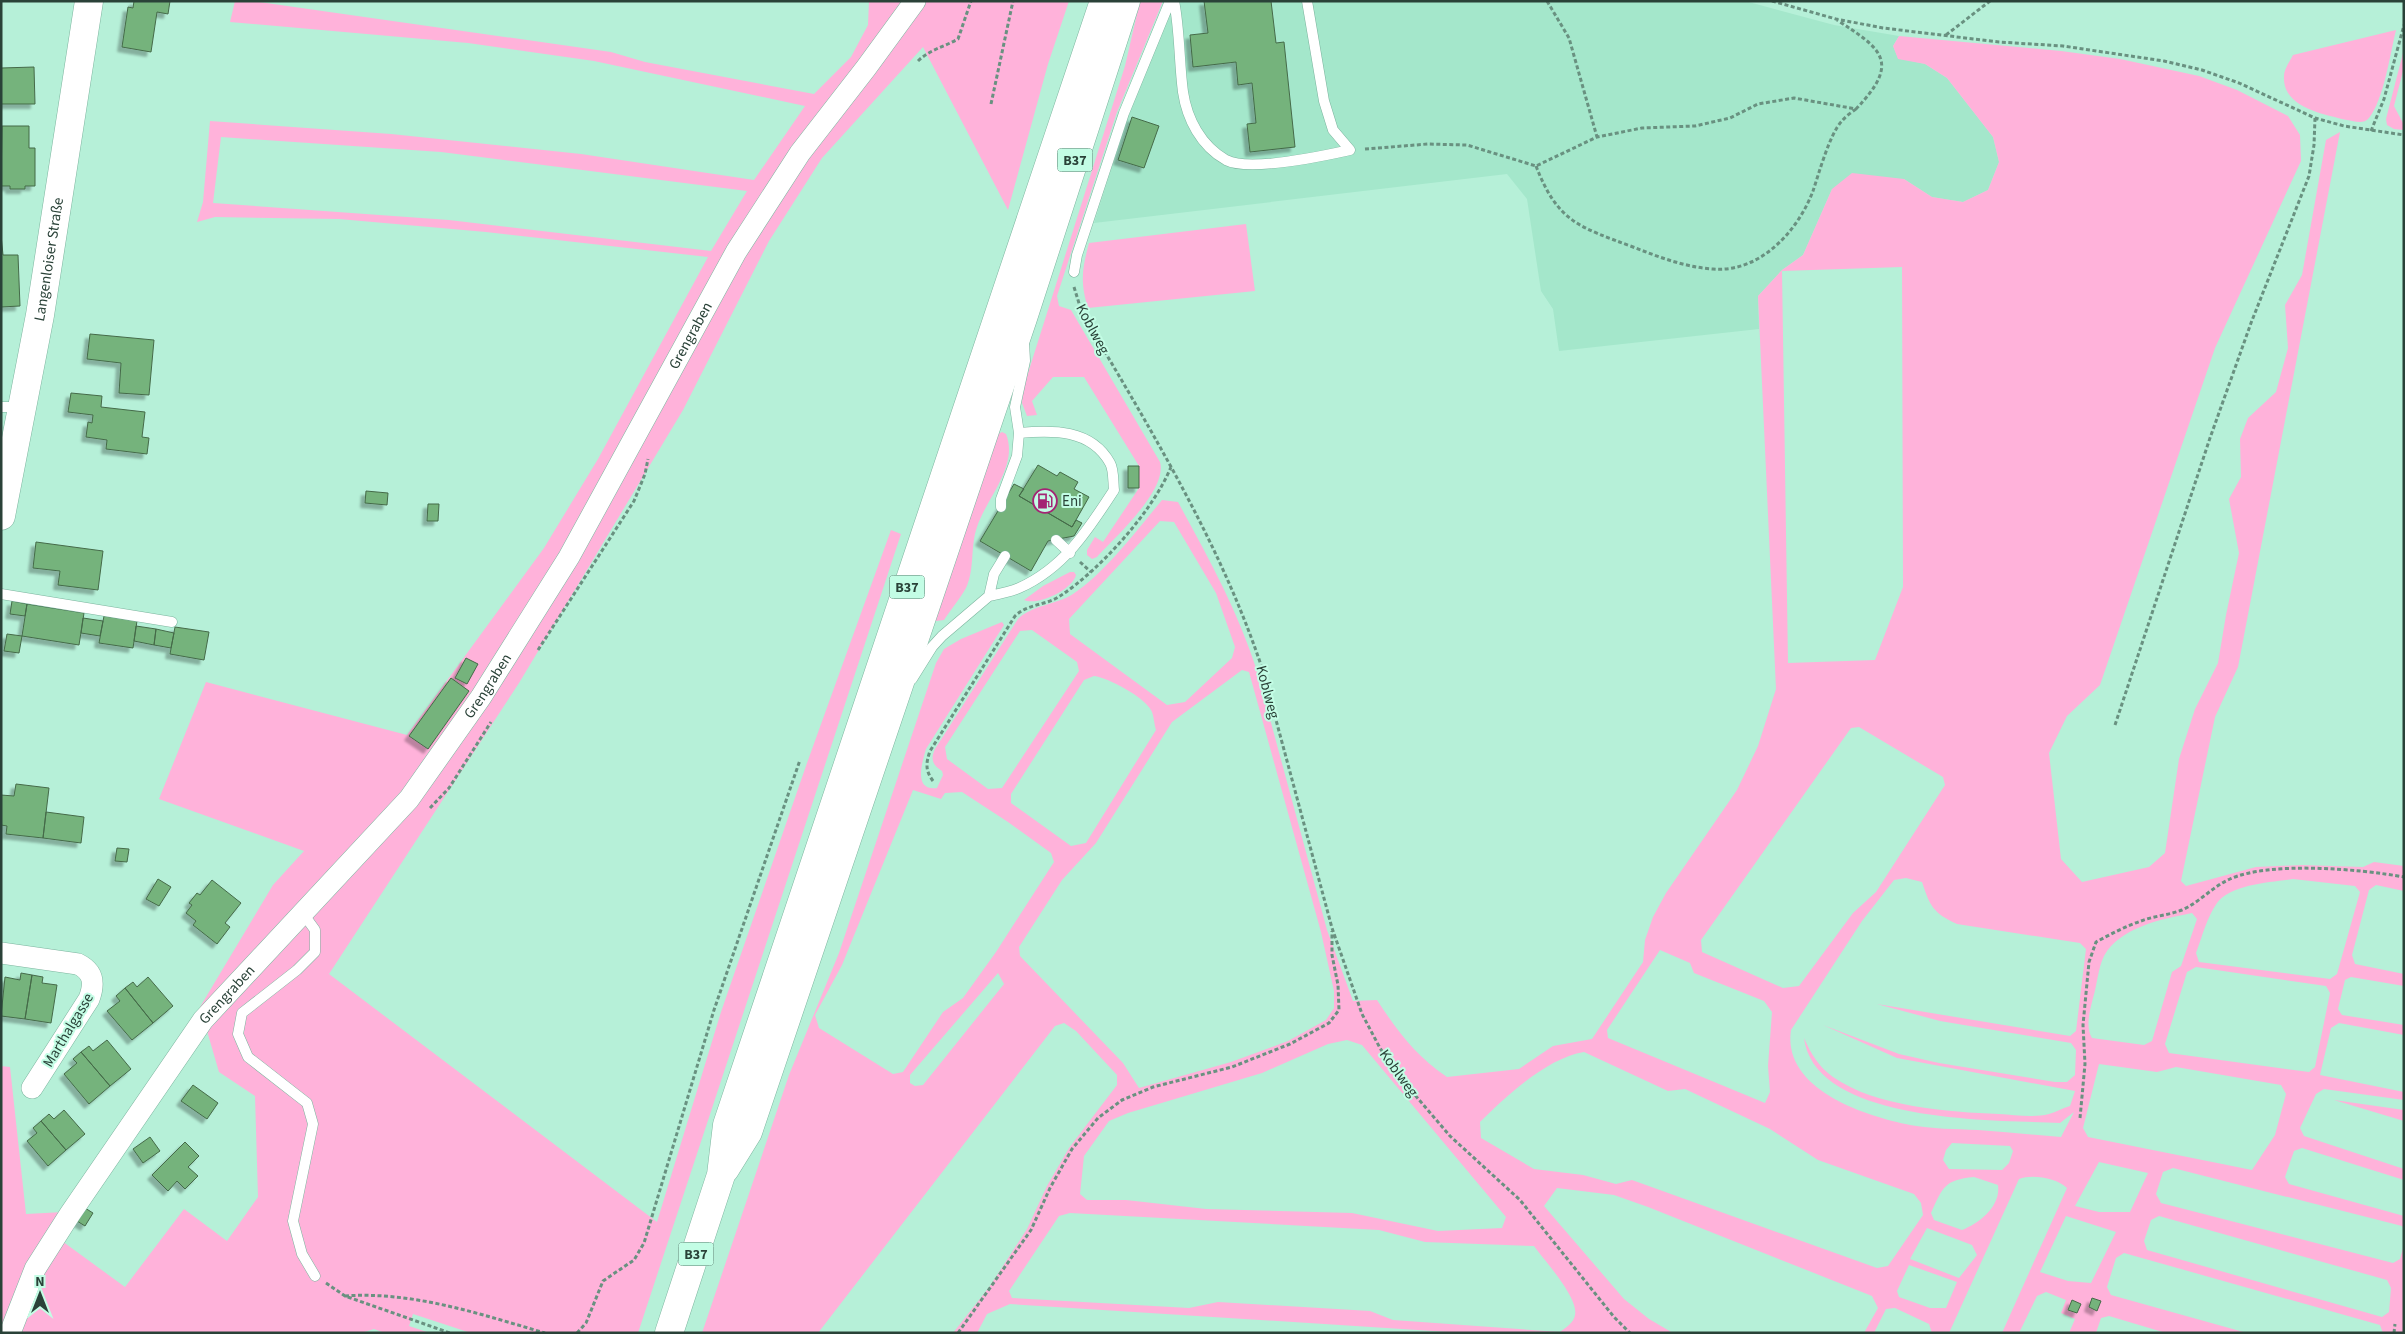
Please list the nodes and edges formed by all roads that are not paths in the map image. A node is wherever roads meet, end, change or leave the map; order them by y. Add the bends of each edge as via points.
1 (89, 1) edge
2 (915, 1) edge
3 (1104, 1) edge
4 (1126, 1) edge
5 (1170, 1) edge
6 (1174, 1) edge
7 (1307, 1) edge
8 (1074, 272) road end
9 (1023, 318) junction
10 (12, 407) edge
11 (1019, 433) junction
12 (1001, 507) dead end
13 (1, 516) edge
14 (1056, 540) dead end
15 (1070, 553) junction
16 (1005, 556) dead end
17 (1, 594) edge
18 (989, 596) junction
19 (172, 622) dead end
20 (888, 718) junction
21 (302, 912) junction
22 (1, 953) edge
23 (32, 1088) dead end
24 (721, 1175) junction
25 (315, 1276) road end
26 (10, 1333) edge
27 (670, 1333) edge

1 - 10 main road, Langenloiser Straße via 40,316
2 - 21 street, Grengraben via 800,153 736,252 569,557 481,697 409,800
3 - 24 main road, B37 via 727,1125
4 - 9 main road, B37
5 - 8 lane via 1124,113
6 - 7 lane via 1183,93 1189,119 1204,143 1227,161 1260,164 1304,160 1350,150 1333,130 1324,101
9 - 11 lane via 1025,361 1015,407
9 - 20 main road, B37
10 - 13 main road, Langenloiser Straße
11 - 12 lane via 1016,456
11 - 15 lane via 1073,433 1097,446 1111,464 1114,490
14 - 15 lane
15 - 18 lane via 1019,588
16 - 18 lane via 994,574
17 - 19 lane
18 - 20 lane via 932,647
20 - 24 main road, B37 via 748,1132
21 - 25 lane via 316,930 315,952 242,1013 238,1034 248,1058 307,1103 313,1124 293,1221 302,1254
21 - 26 street, Grengraben via 203,1020 35,1269
22 - 23 street, Marthalgasse via 78,964 88,969 92,978 94,987 89,999
24 - 27 main road, B37

